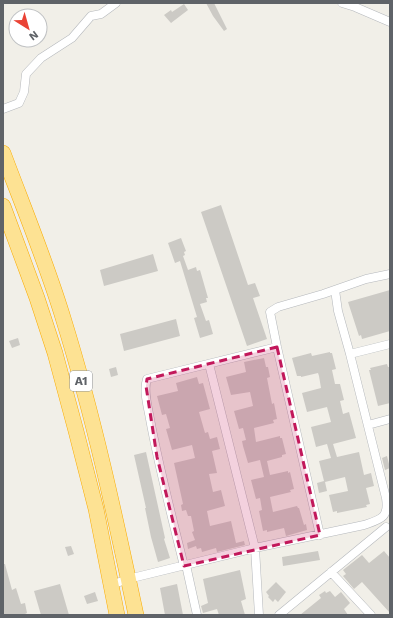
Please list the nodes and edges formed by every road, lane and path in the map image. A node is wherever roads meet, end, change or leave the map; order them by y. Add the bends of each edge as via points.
1 (116, 3) edge
2 (342, 3) edge
3 (390, 22) edge
4 (3, 109) edge
5 (3, 153) edge
6 (3, 206) edge
7 (6, 225) edge
8 (390, 274) edge
9 (335, 290) junction
10 (390, 344) edge
11 (277, 347) junction
12 (350, 354) junction
13 (209, 364) junction
14 (390, 419) edge
15 (368, 425) junction
16 (388, 494) edge
17 (381, 519) junction
18 (388, 531) edge
19 (320, 535) junction
20 (255, 548) junction
21 (185, 565) junction
22 (331, 572) junction
23 (128, 579) junction
24 (111, 585) junction
25 (117, 615) edge
26 (136, 615) edge
27 (197, 615) edge
28 (259, 615) edge
29 (279, 615) edge
30 (371, 615) edge

1 - 4 street via 102,14 91,16 72,38 41,58 26,74 24,92 19,103
2 - 3 street
5 - 23 highway, A1 via 72,347 94,426
6 - 7 highway, A1
7 - 24 highway, A1 via 45,320 55,353 96,509
8 - 9 street
9 - 11 street via 278,307 270,312
9 - 12 street
10 - 12 street
11 - 13 street
11 - 19 street
12 - 15 street
13 - 20 street
13 - 21 street via 149,378 146,382 157,457
14 - 15 street
15 - 16 street
16 - 17 street via 386,513
17 - 18 street
17 - 19 street
18 - 22 street
19 - 20 street
20 - 21 street
20 - 28 street
21 - 23 street
21 - 27 street
22 - 29 street
22 - 30 street
23 - 24 street
23 - 26 highway, A1
24 - 25 highway, A1

